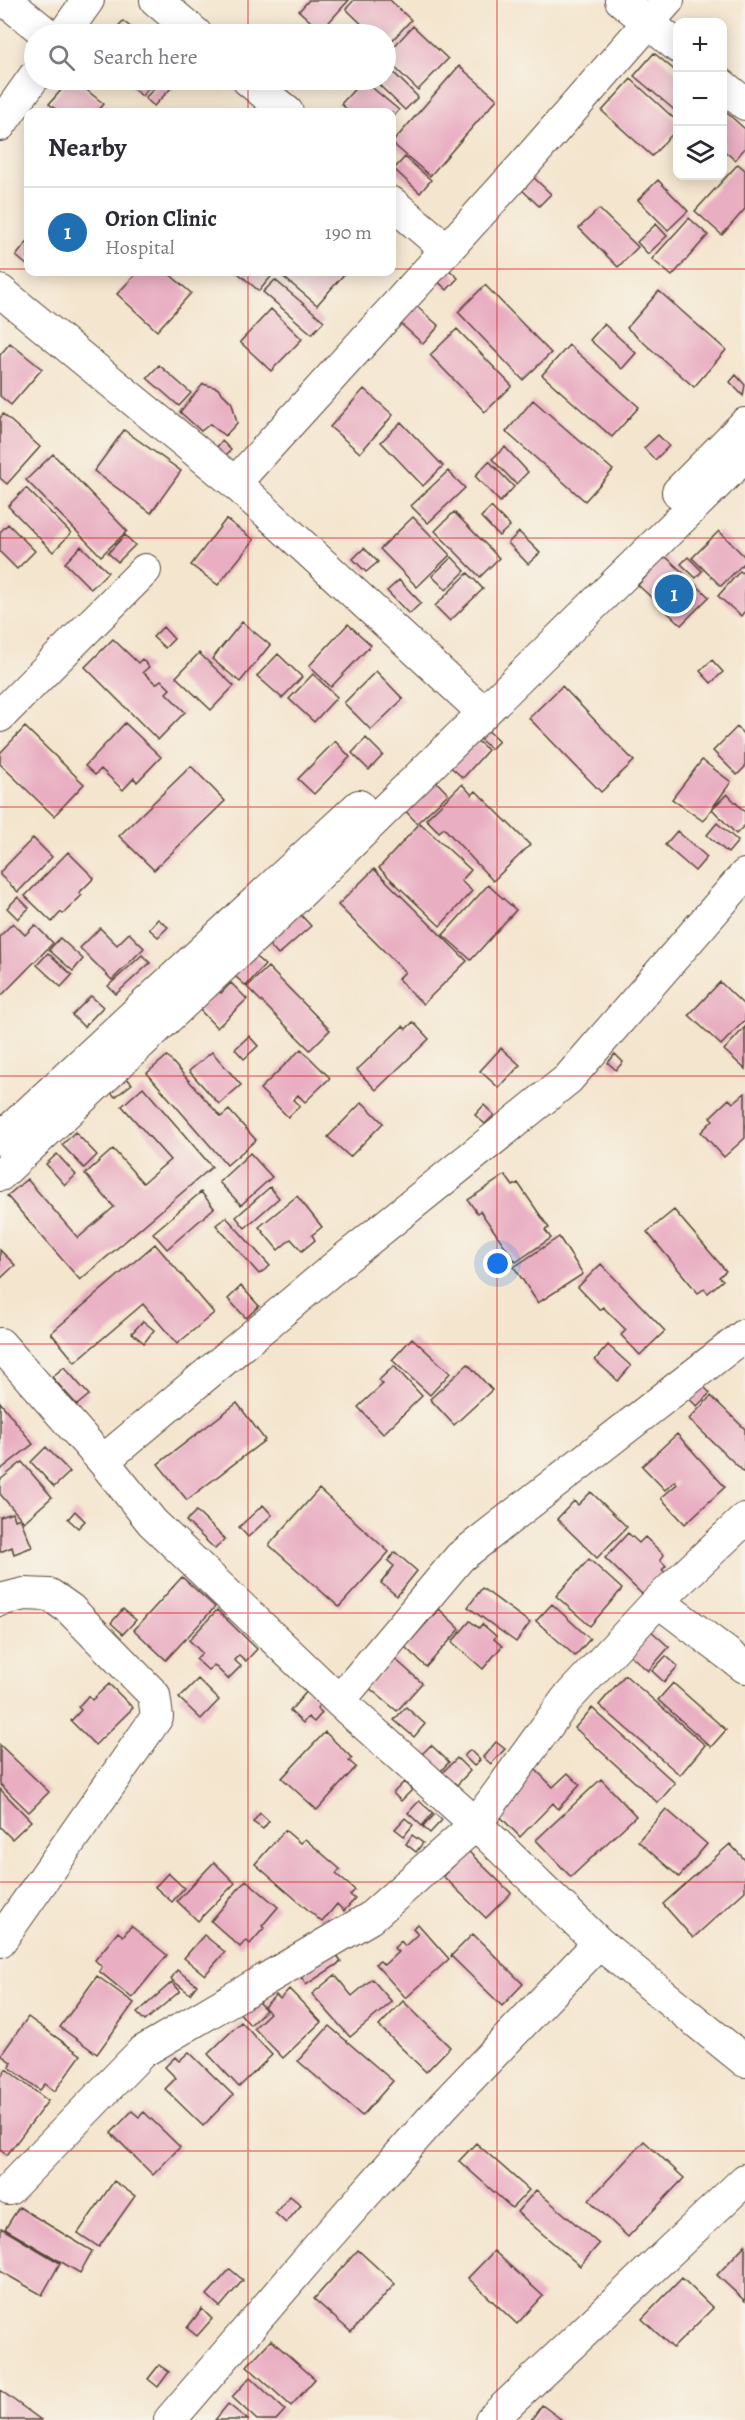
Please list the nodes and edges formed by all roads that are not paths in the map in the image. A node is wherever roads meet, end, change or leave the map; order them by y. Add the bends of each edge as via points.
1 (5, 0) edge
2 (88, 0) edge
3 (156, 0) edge
4 (621, 0) edge
5 (658, 11) edge
6 (35, 24) edge
7 (71, 24) edge
8 (184, 24) edge
9 (673, 38) edge
10 (727, 88) edge
11 (25, 90) edge
12 (260, 90) edge
13 (745, 104) edge
14 (282, 108) edge
15 (0, 125) edge
16 (396, 206) edge
17 (447, 250) junction
18 (0, 291) edge
19 (745, 424) edge
20 (745, 456) edge
21 (235, 483) junction
22 (145, 570) dead end
23 (471, 701) junction
24 (0, 717) edge
25 (745, 875) edge
26 (0, 1139) edge
27 (0, 1175) edge
28 (745, 1335) edge
29 (0, 1344) edge
30 (103, 1461) junction
31 (745, 1519) edge
32 (0, 1600) edge
33 (658, 1601) junction
34 (745, 1667) edge
35 (339, 1701) junction
36 (476, 1824) junction
37 (0, 1941) edge
38 (599, 1943) junction
39 (745, 2061) edge
40 (745, 2180) edge
41 (3, 2191) edge
42 (170, 2420) edge
43 (491, 2420) edge

1 - 6 street
2 - 7 street
3 - 8 street
4 - 5 street
5 - 9 street
5 - 17 street
10 - 13 street
11 - 15 street
12 - 14 street
16 - 17 street
17 - 21 street
18 - 21 street
19 - 23 street
20 - 27 street via 284,909
21 - 23 street
22 - 24 street
23 - 26 street
25 - 30 street via 568,1079
28 - 35 street via 460,1557
29 - 30 street
30 - 35 street via 153,1522
31 - 33 street
32 - 37 street via 24,1594 50,1595 57,1600 154,1695 157,1717
33 - 34 street
33 - 36 street via 566,1700
35 - 36 street
36 - 38 street
36 - 41 street via 370,1918 141,2052
38 - 39 street
38 - 42 street via 444,2105
40 - 43 street

